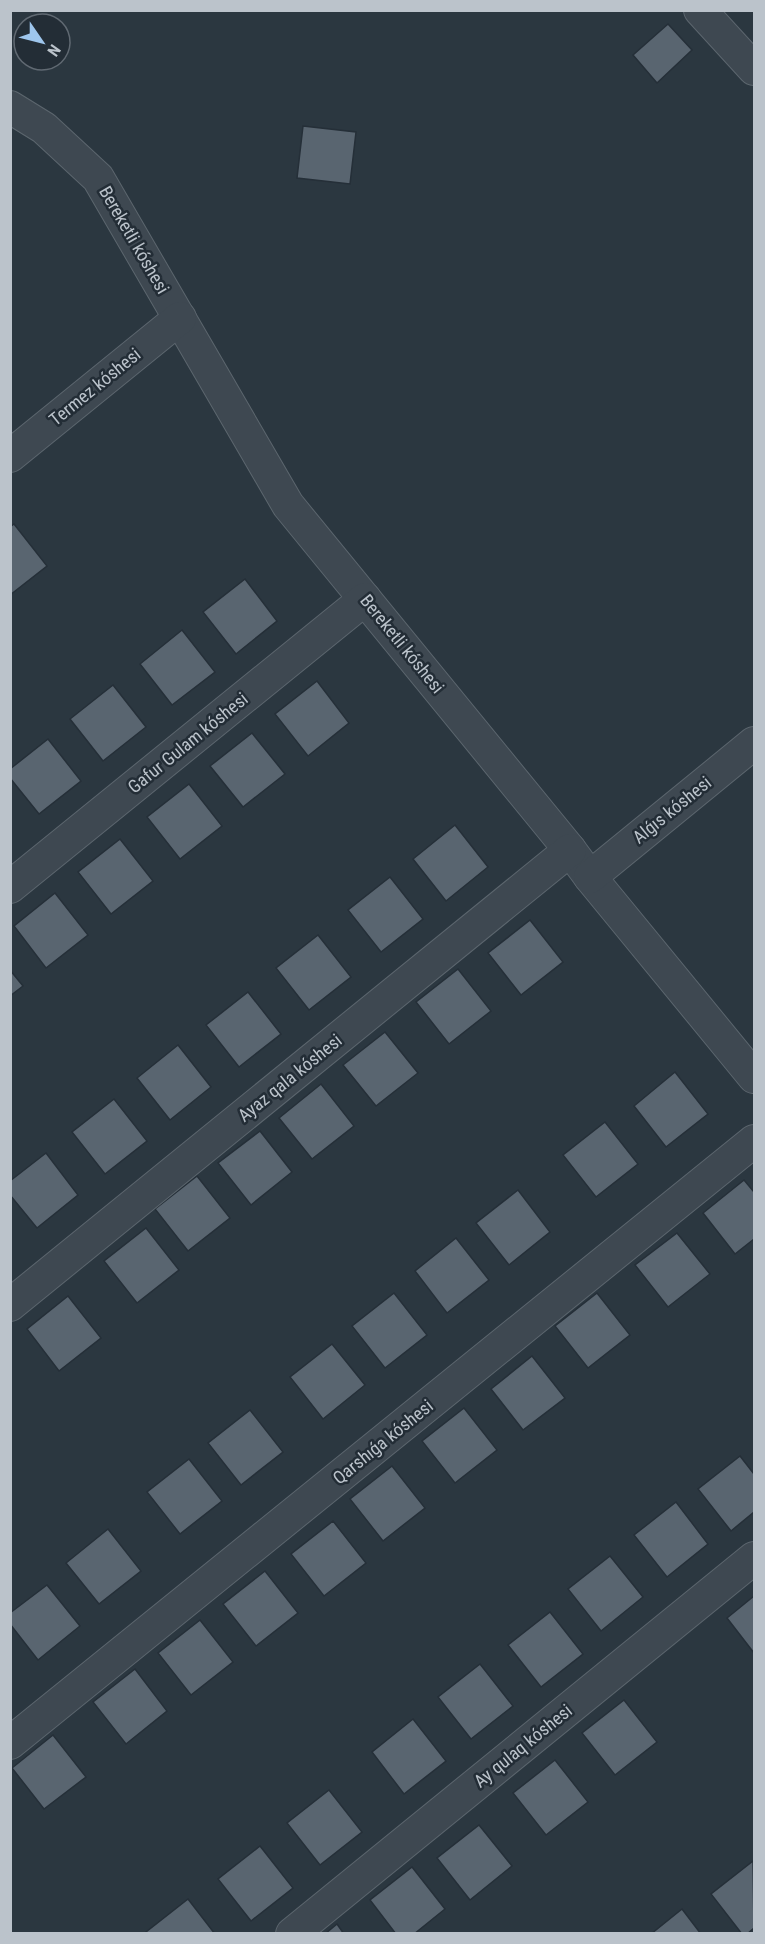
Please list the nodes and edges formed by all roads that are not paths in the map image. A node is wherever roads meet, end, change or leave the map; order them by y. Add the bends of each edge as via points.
1 (700, 10) edge
2 (754, 69) edge
3 (10, 107) edge
4 (180, 318) junction
5 (10, 456) edge
6 (365, 599) junction
7 (754, 743) edge
8 (570, 850) junction
9 (590, 878) junction
10 (10, 887) edge
11 (754, 1077) edge
12 (754, 1141) edge
13 (10, 1305) edge
14 (754, 1558) edge
15 (10, 1743) edge
16 (292, 1934) edge

1 - 2 street
3 - 4 street, Bereketli kóshesi via 44,129 98,178
4 - 5 street, Termez kóshesi
4 - 6 street, Bereketli kóshesi via 288,505
6 - 8 street, Bereketli kóshesi
6 - 10 street, Gafur Gulam kóshesi
7 - 9 street, Alǵıs kóshesi
8 - 9 street, Bereketli kóshesi
8 - 13 street, Ayaz qala kóshesi
9 - 11 street, Bereketli kóshesi
12 - 15 street, Qarshıǵa kóshesi
14 - 16 street, Ay qulaq kóshesi

